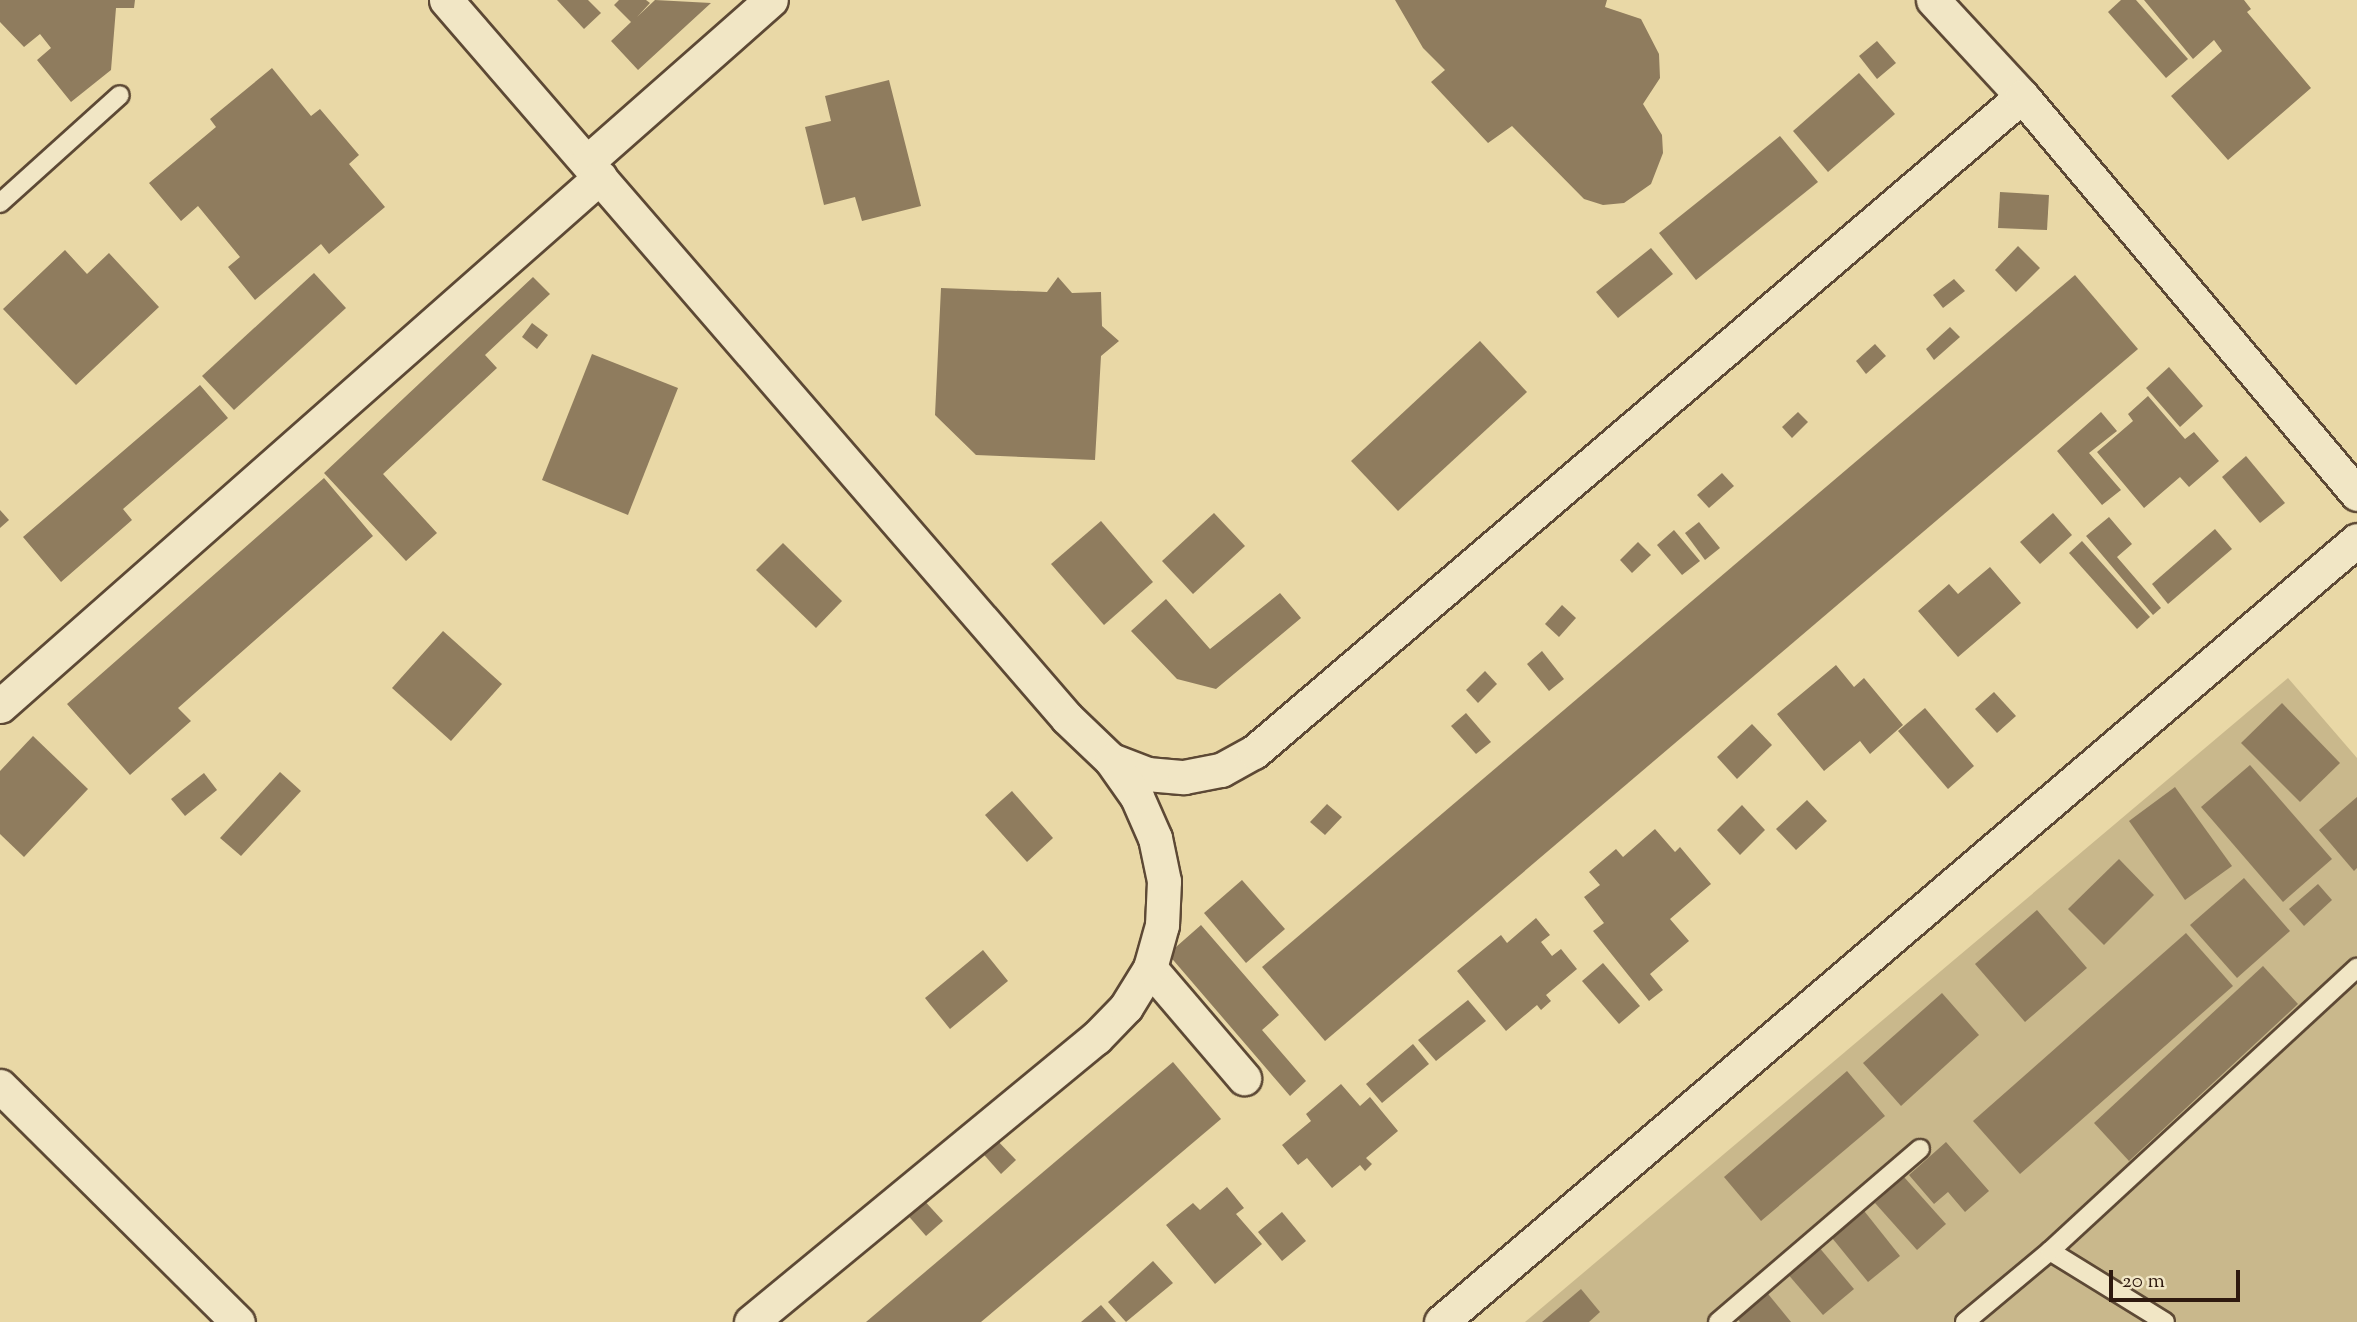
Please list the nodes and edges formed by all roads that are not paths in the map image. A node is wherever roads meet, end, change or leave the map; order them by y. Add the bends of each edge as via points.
1 (446, 0) edge
2 (772, 0) edge
3 (1933, 0) edge
4 (120, 96) dead end
5 (2022, 96) junction
6 (594, 169) junction
7 (0, 203) edge
8 (2357, 494) edge
9 (2357, 540) edge
10 (0, 706) edge
11 (1111, 760) junction
12 (1150, 968) junction
13 (2357, 968) edge
14 (1244, 1078) dead end
15 (0, 1086) edge
16 (1920, 1149) dead end
17 (2050, 1251) junction
18 (238, 1322) edge
19 (751, 1322) edge
20 (1441, 1322) edge
21 (1718, 1322) edge
22 (1965, 1322) edge
23 (2165, 1322) edge

1 - 6 street
2 - 6 street
3 - 5 street
4 - 7 lane
5 - 8 street
5 - 11 street via 1254,752 1221,770 1184,777 1147,774
6 - 10 street
6 - 11 street via 1067,718
9 - 20 street
11 - 12 street via 1137,797 1156,838 1164,881 1162,925
12 - 14 street
12 - 19 street via 1126,1007 1096,1038
13 - 17 lane
15 - 18 street
16 - 21 lane
17 - 22 lane
17 - 23 lane

